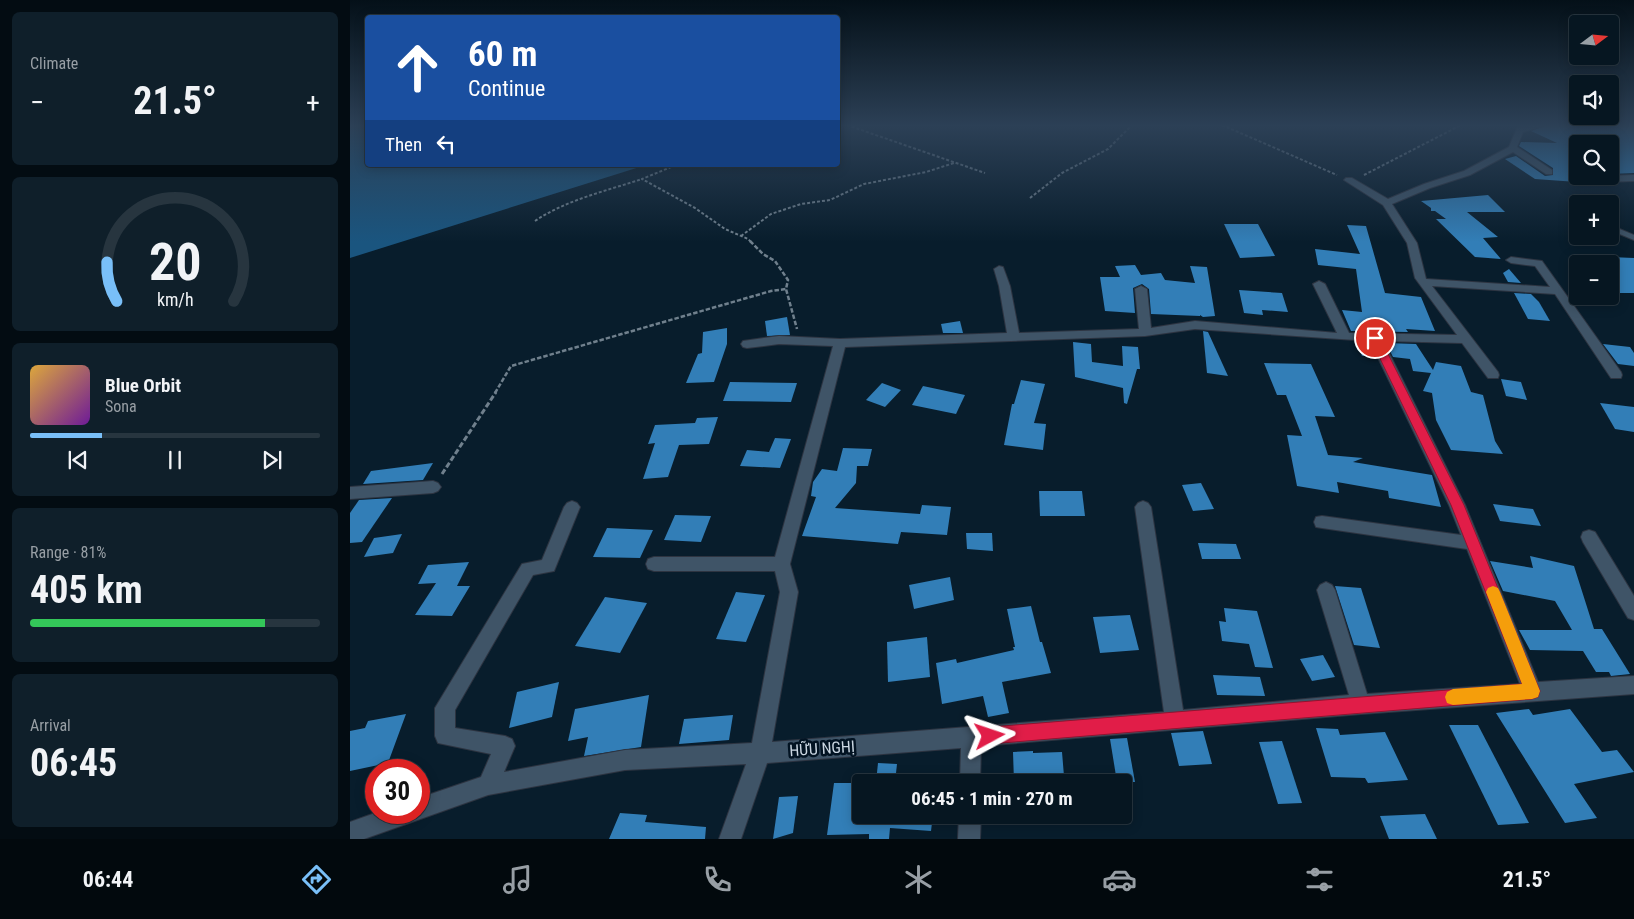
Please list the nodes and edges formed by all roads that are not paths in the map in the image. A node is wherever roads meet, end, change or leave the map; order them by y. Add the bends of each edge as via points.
1 (1483, 164) edge
2 (1537, 164) edge
3 (1549, 172) dead end
4 (1619, 178) edge
5 (1634, 178) edge
6 (1349, 180) road end
7 (1387, 203) junction
8 (1619, 232) edge
9 (1634, 238) edge
10 (1511, 260) dead end
11 (999, 269) dead end
12 (1424, 282) junction
13 (1319, 284) dead end
14 (1141, 289) dead end
15 (1559, 291) junction
16 (1145, 332) junction
17 (1345, 337) junction
18 (1014, 338) junction
19 (1375, 338) junction
20 (1467, 339) junction
21 (840, 343) junction
22 (747, 344) dead end
23 (1493, 374) dead end
24 (1616, 375) dead end
25 (433, 487) road end
26 (350, 493) edge
27 (572, 507) dead end
28 (1143, 508) dead end
29 (1322, 522) dead end
30 (1589, 537) dead end
31 (1473, 543) junction
32 (654, 564) dead end
33 (782, 564) junction
34 (1326, 590) dead end
35 (1634, 612) edge
36 (1634, 685) edge
37 (1532, 691) junction
38 (1361, 704) junction
39 (1175, 721) junction
40 (971, 737) junction
41 (760, 753) junction
42 (970, 774) edge
43 (488, 785) junction
44 (430, 805) edge
45 (377, 824) edge
46 (970, 824) edge
47 (350, 834) edge
48 (730, 839) edge
49 (969, 839) edge

1 - 7 street
2 - 3 street
4 - 5 street
6 - 7 street
7 - 12 street via 1412,243 1420,278
8 - 9 lane
10 - 15 street via 1538,263
11 - 18 street via 1010,306
12 - 15 street
12 - 20 street
13 - 17 street
14 - 16 street
15 - 24 street
16 - 17 street via 1195,326
16 - 18 street
17 - 19 street
18 - 21 street
19 - 20 street
19 - 31 street via 1458,505
20 - 23 street
21 - 22 street via 779,340
21 - 33 street
25 - 26 street
27 - 43 street via 548,566 528,569 445,708 445,736 506,746
28 - 39 street
29 - 31 street
30 - 35 street
31 - 37 street
32 - 33 street
33 - 41 street via 789,592
34 - 38 street
36 - 37 street, HỮU NGHỊ
37 - 38 street, HỮU NGHỊ
38 - 39 street, HỮU NGHỊ
39 - 40 street, HỮU NGHỊ
40 - 41 street, HỮU NGHỊ
40 - 42 street
41 - 43 street, HỮU NGHỊ via 625,760
41 - 48 street
43 - 44 street, HỮU NGHỊ
45 - 47 street
46 - 49 street

